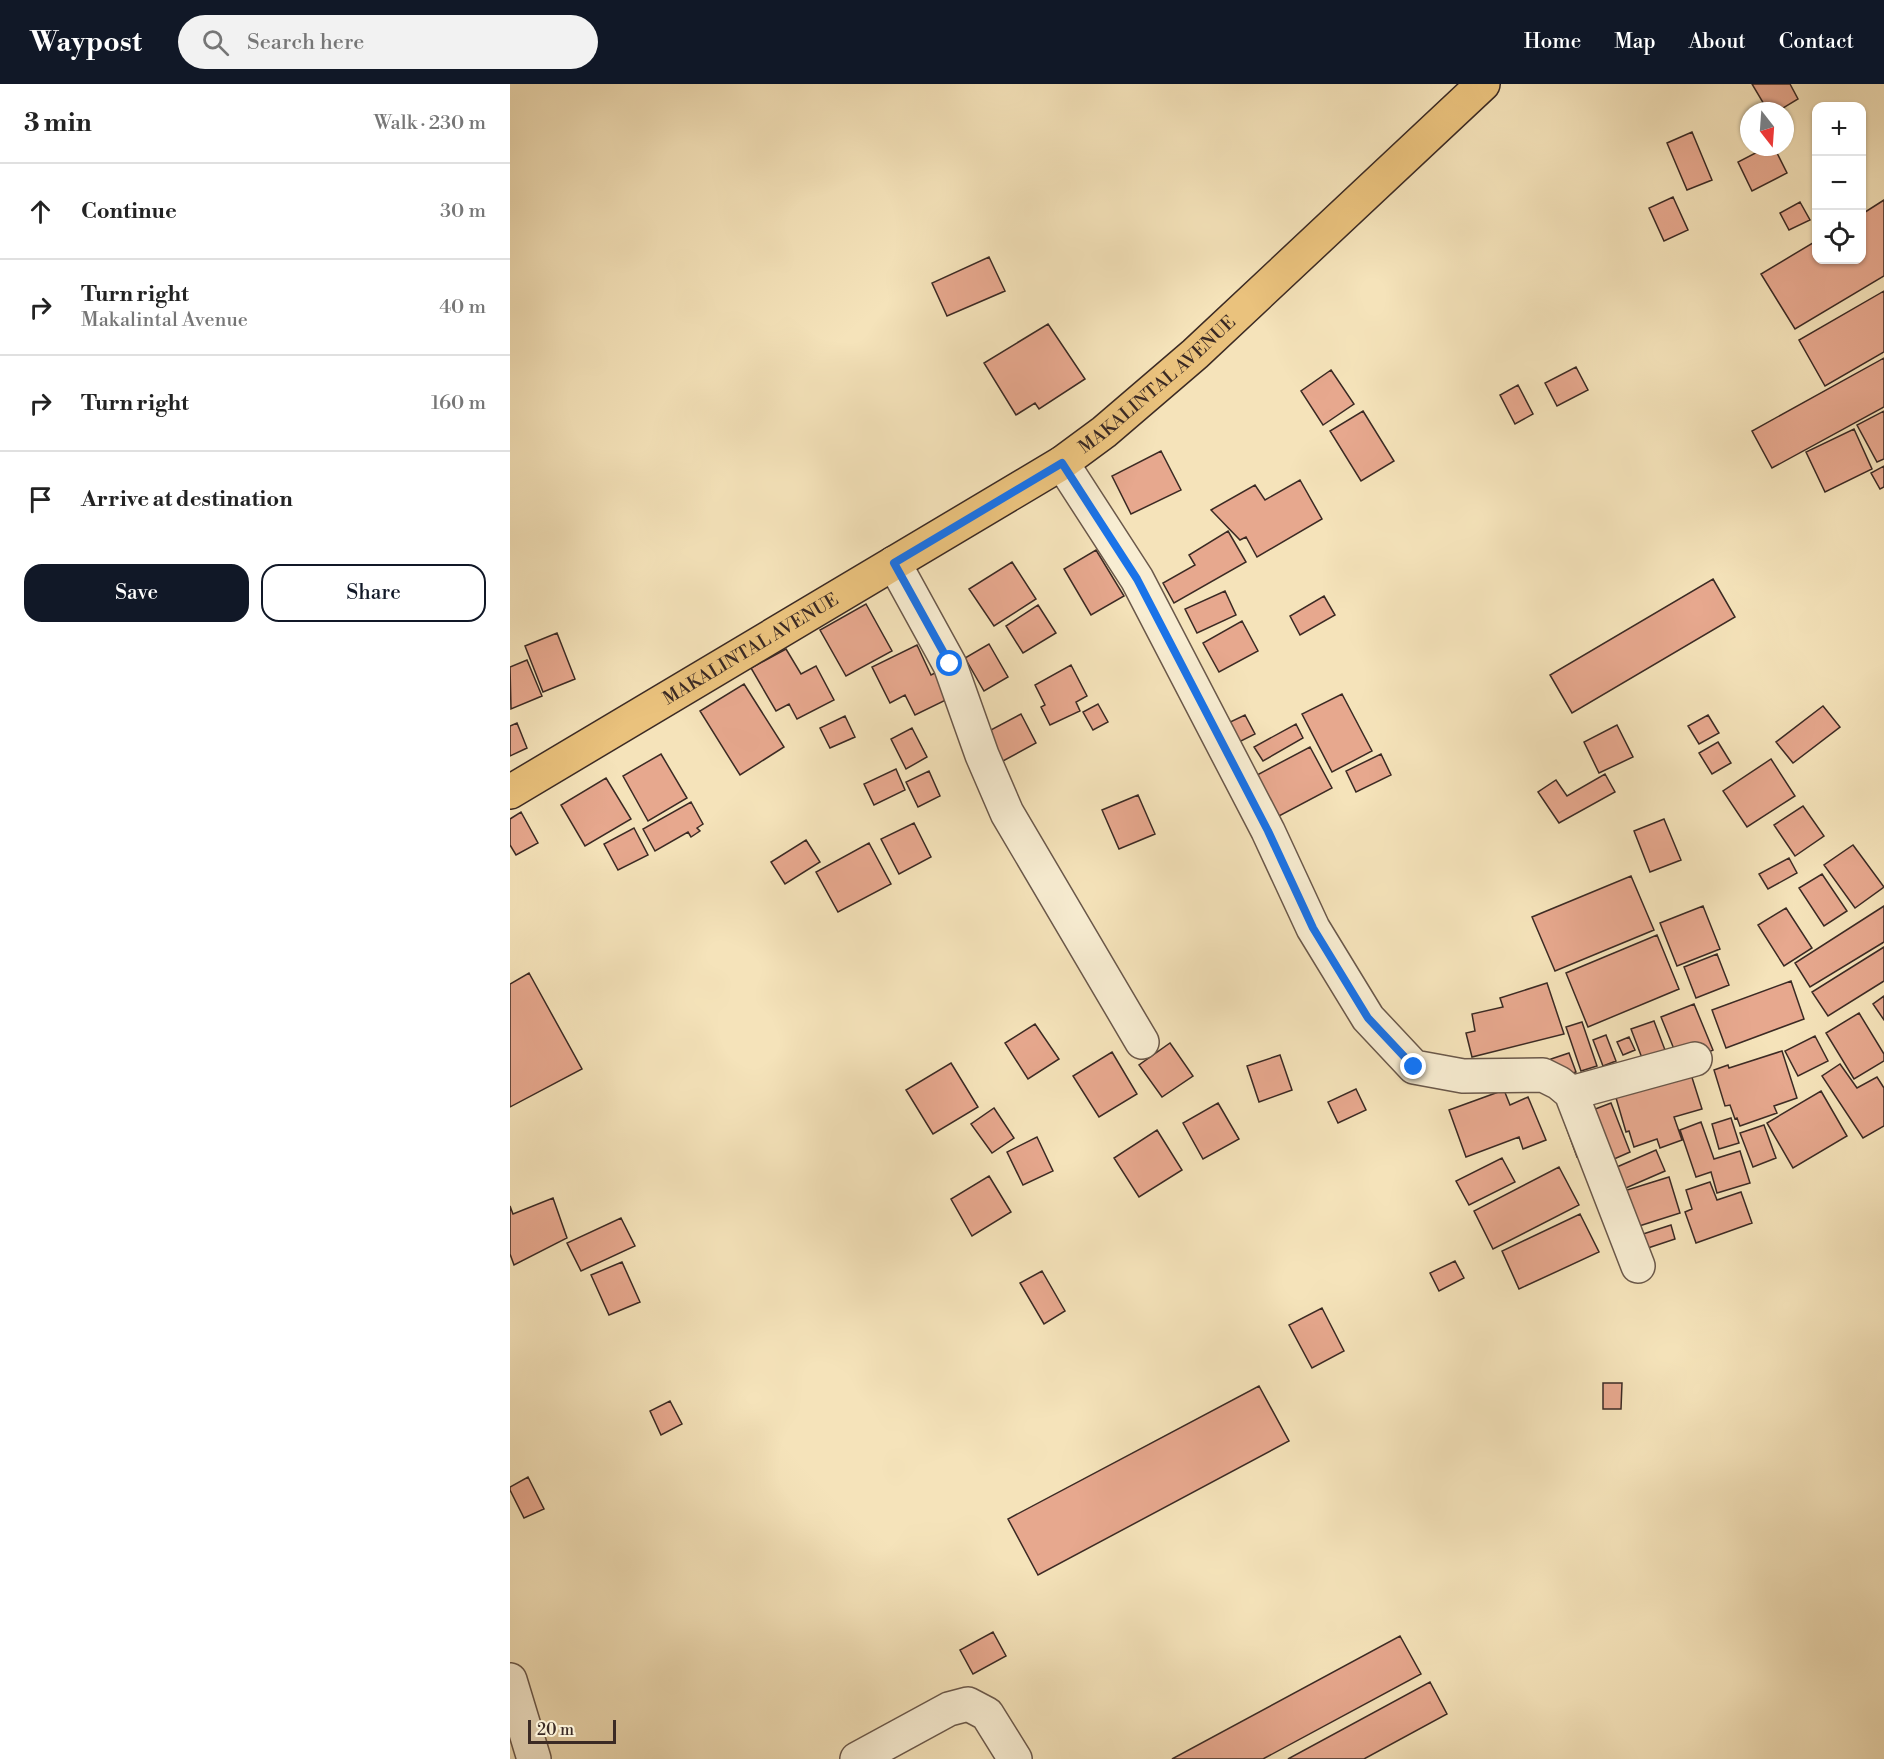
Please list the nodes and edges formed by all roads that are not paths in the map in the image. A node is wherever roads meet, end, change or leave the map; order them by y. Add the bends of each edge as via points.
1 (1483, 84) edge
2 (1062, 463) junction
3 (894, 563) junction
4 (510, 792) edge
5 (1142, 1042) dead end
6 (1695, 1059) dead end
7 (1571, 1093) junction
8 (1638, 1266) dead end
9 (510, 1680) edge
10 (534, 1759) edge
11 (857, 1759) edge
12 (1015, 1759) edge

1 - 2 main road, MAKALINTAL AVENUE via 1195,354
2 - 3 main road, MAKALINTAL AVENUE
2 - 7 street via 1137,579 1268,831 1313,928 1368,1018 1414,1067 1463,1076 1543,1076
3 - 4 main road, MAKALINTAL AVENUE
3 - 5 street via 950,664 1007,813
6 - 7 street
7 - 8 street
9 - 10 street
11 - 12 street via 949,1709 968,1704 987,1714

